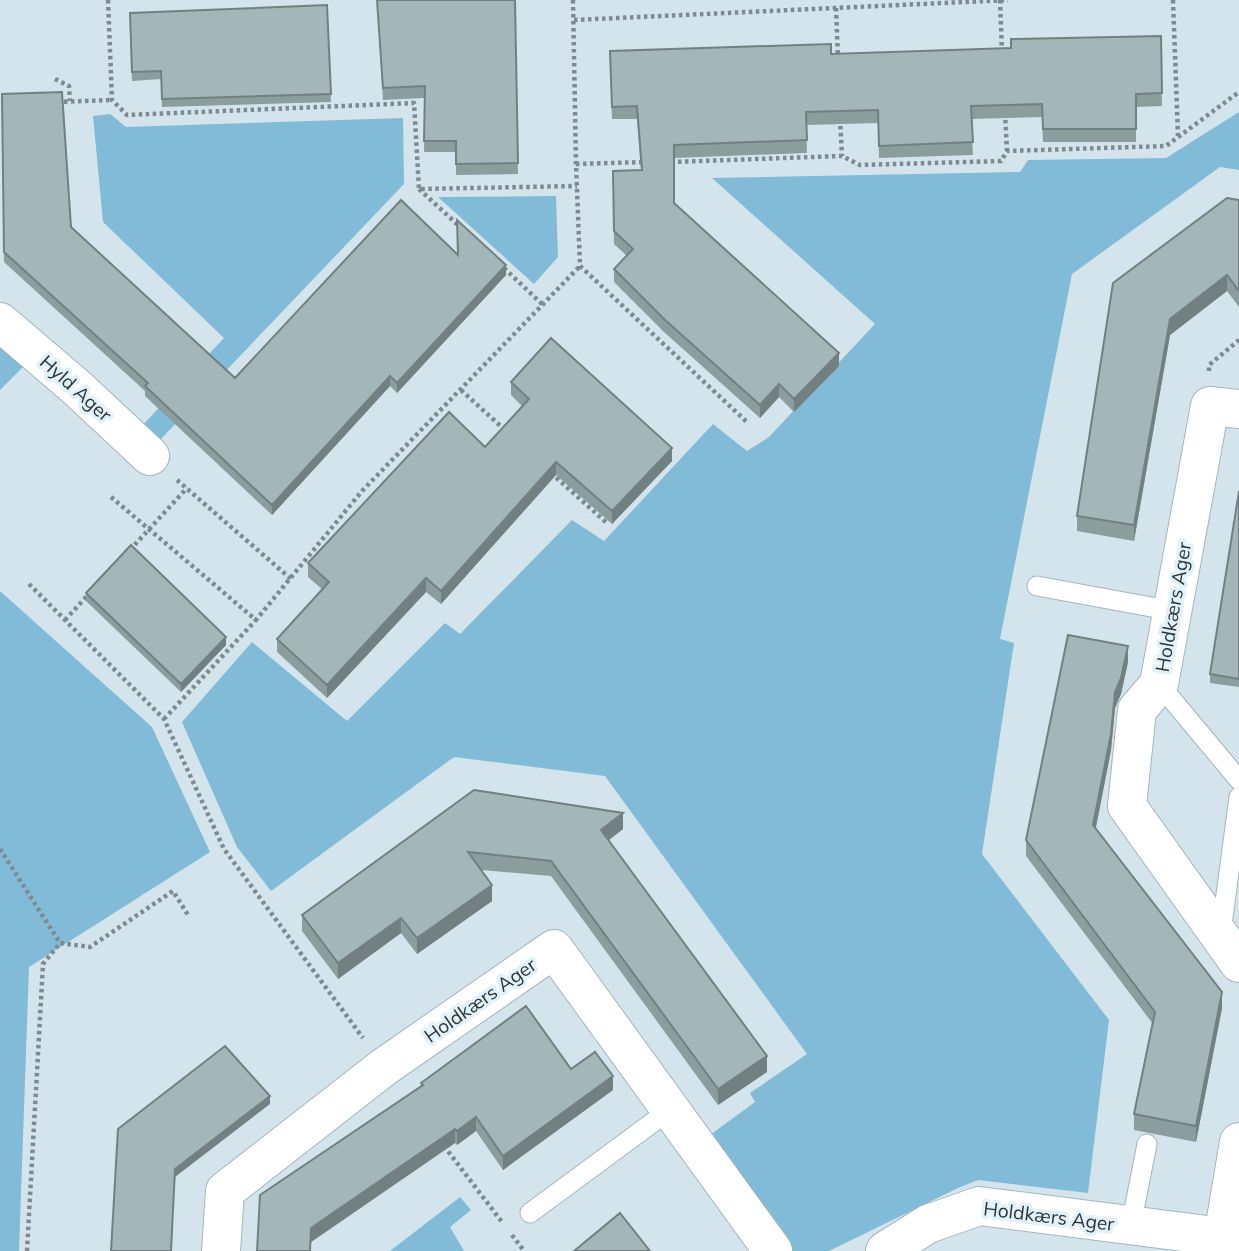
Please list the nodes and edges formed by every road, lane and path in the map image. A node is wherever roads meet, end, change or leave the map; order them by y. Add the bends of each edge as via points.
1 (108, 0) edge
2 (573, 0) edge
3 (1000, 0) edge
4 (1008, 0) edge
5 (1173, 0) edge
6 (957, 1) edge
7 (836, 8) junction
8 (574, 20) junction
9 (1003, 55) edge
10 (838, 62) edge
11 (55, 79) dead end
12 (1239, 92) edge
13 (112, 100) junction
14 (70, 101) junction
15 (56, 102) edge
16 (1005, 110) edge
17 (840, 116) edge
18 (1178, 137) junction
19 (1007, 151) junction
20 (842, 156) junction
21 (656, 162) edge
22 (669, 162) edge
23 (576, 164) junction
24 (577, 186) junction
25 (419, 189) junction
26 (467, 233) edge
27 (495, 260) edge
28 (580, 266) junction
29 (543, 305) junction
30 (0, 322) edge
31 (461, 390) junction
32 (1239, 409) edge
33 (748, 423) dead end
34 (510, 435) edge
35 (150, 456) joint
36 (549, 470) edge
37 (187, 488) junction
38 (111, 497) dead end
39 (608, 524) edge
40 (150, 530) junction
41 (121, 560) edge
42 (290, 579) junction
43 (29, 584) dead end
44 (1037, 586) dead end
45 (93, 590) edge
46 (1173, 611) junction
47 (65, 620) junction
48 (256, 620) junction
49 (1159, 684) junction
50 (164, 719) junction
51 (1237, 773) edge
52 (1239, 797) edge
53 (0, 849) edge
54 (188, 915) dead end
55 (60, 943) junction
56 (1230, 950) edge
57 (384, 1067) junction
58 (671, 1109) junction
59 (1239, 1142) edge
60 (442, 1143) edge
61 (1147, 1143) dead end
62 (530, 1213) dead end
63 (1131, 1225) junction
64 (1229, 1243) edge
65 (27, 1251) edge
66 (221, 1251) edge
67 (524, 1251) edge
68 (773, 1251) edge
69 (886, 1251) edge

1 - 13 path
2 - 8 path
3 - 4 path
3 - 6 path
3 - 9 path
5 - 18 path
6 - 7 path
7 - 8 path
7 - 10 path
8 - 23 path
11 - 14 path via 69,86
12 - 18 path
13 - 14 path
13 - 25 path via 127,115 414,103
14 - 15 path
16 - 19 path
17 - 20 path
18 - 19 path via 1166,146
19 - 20 path via 1000,161 860,165
20 - 22 path
21 - 23 path
23 - 24 path
24 - 25 path
24 - 28 path
25 - 26 path
27 - 29 path
28 - 29 path
28 - 33 path
29 - 31 path
30 - 35 street, Hyld Ager
31 - 34 path
31 - 42 path via 362,491
32 - 46 street, Holdkærs Ager via 1210,406
35 - 37 path
36 - 39 path
37 - 40 path
37 - 42 path
38 - 40 path
40 - 41 path
40 - 48 path
42 - 48 path
43 - 47 path
44 - 46 lane
45 - 47 path
46 - 49 street, Holdkærs Ager
47 - 50 path
48 - 50 path
49 - 51 lane
49 - 56 street, Holdkærs Ager via 1137,710 1127,806
50 - 57 path via 224,849
52 - 56 lane
53 - 55 path
54 - 55 path via 173,891 90,947
55 - 65 path via 43,964
57 - 58 street, Holdkærs Ager via 554,949
57 - 66 street, Holdkærs Ager via 225,1191
58 - 62 lane
58 - 68 street, Holdkærs Ager
59 - 64 street, Holdkærs Ager
60 - 67 path
61 - 63 lane
63 - 64 street, Holdkærs Ager
63 - 69 street, Holdkærs Ager via 979,1206 928,1224

